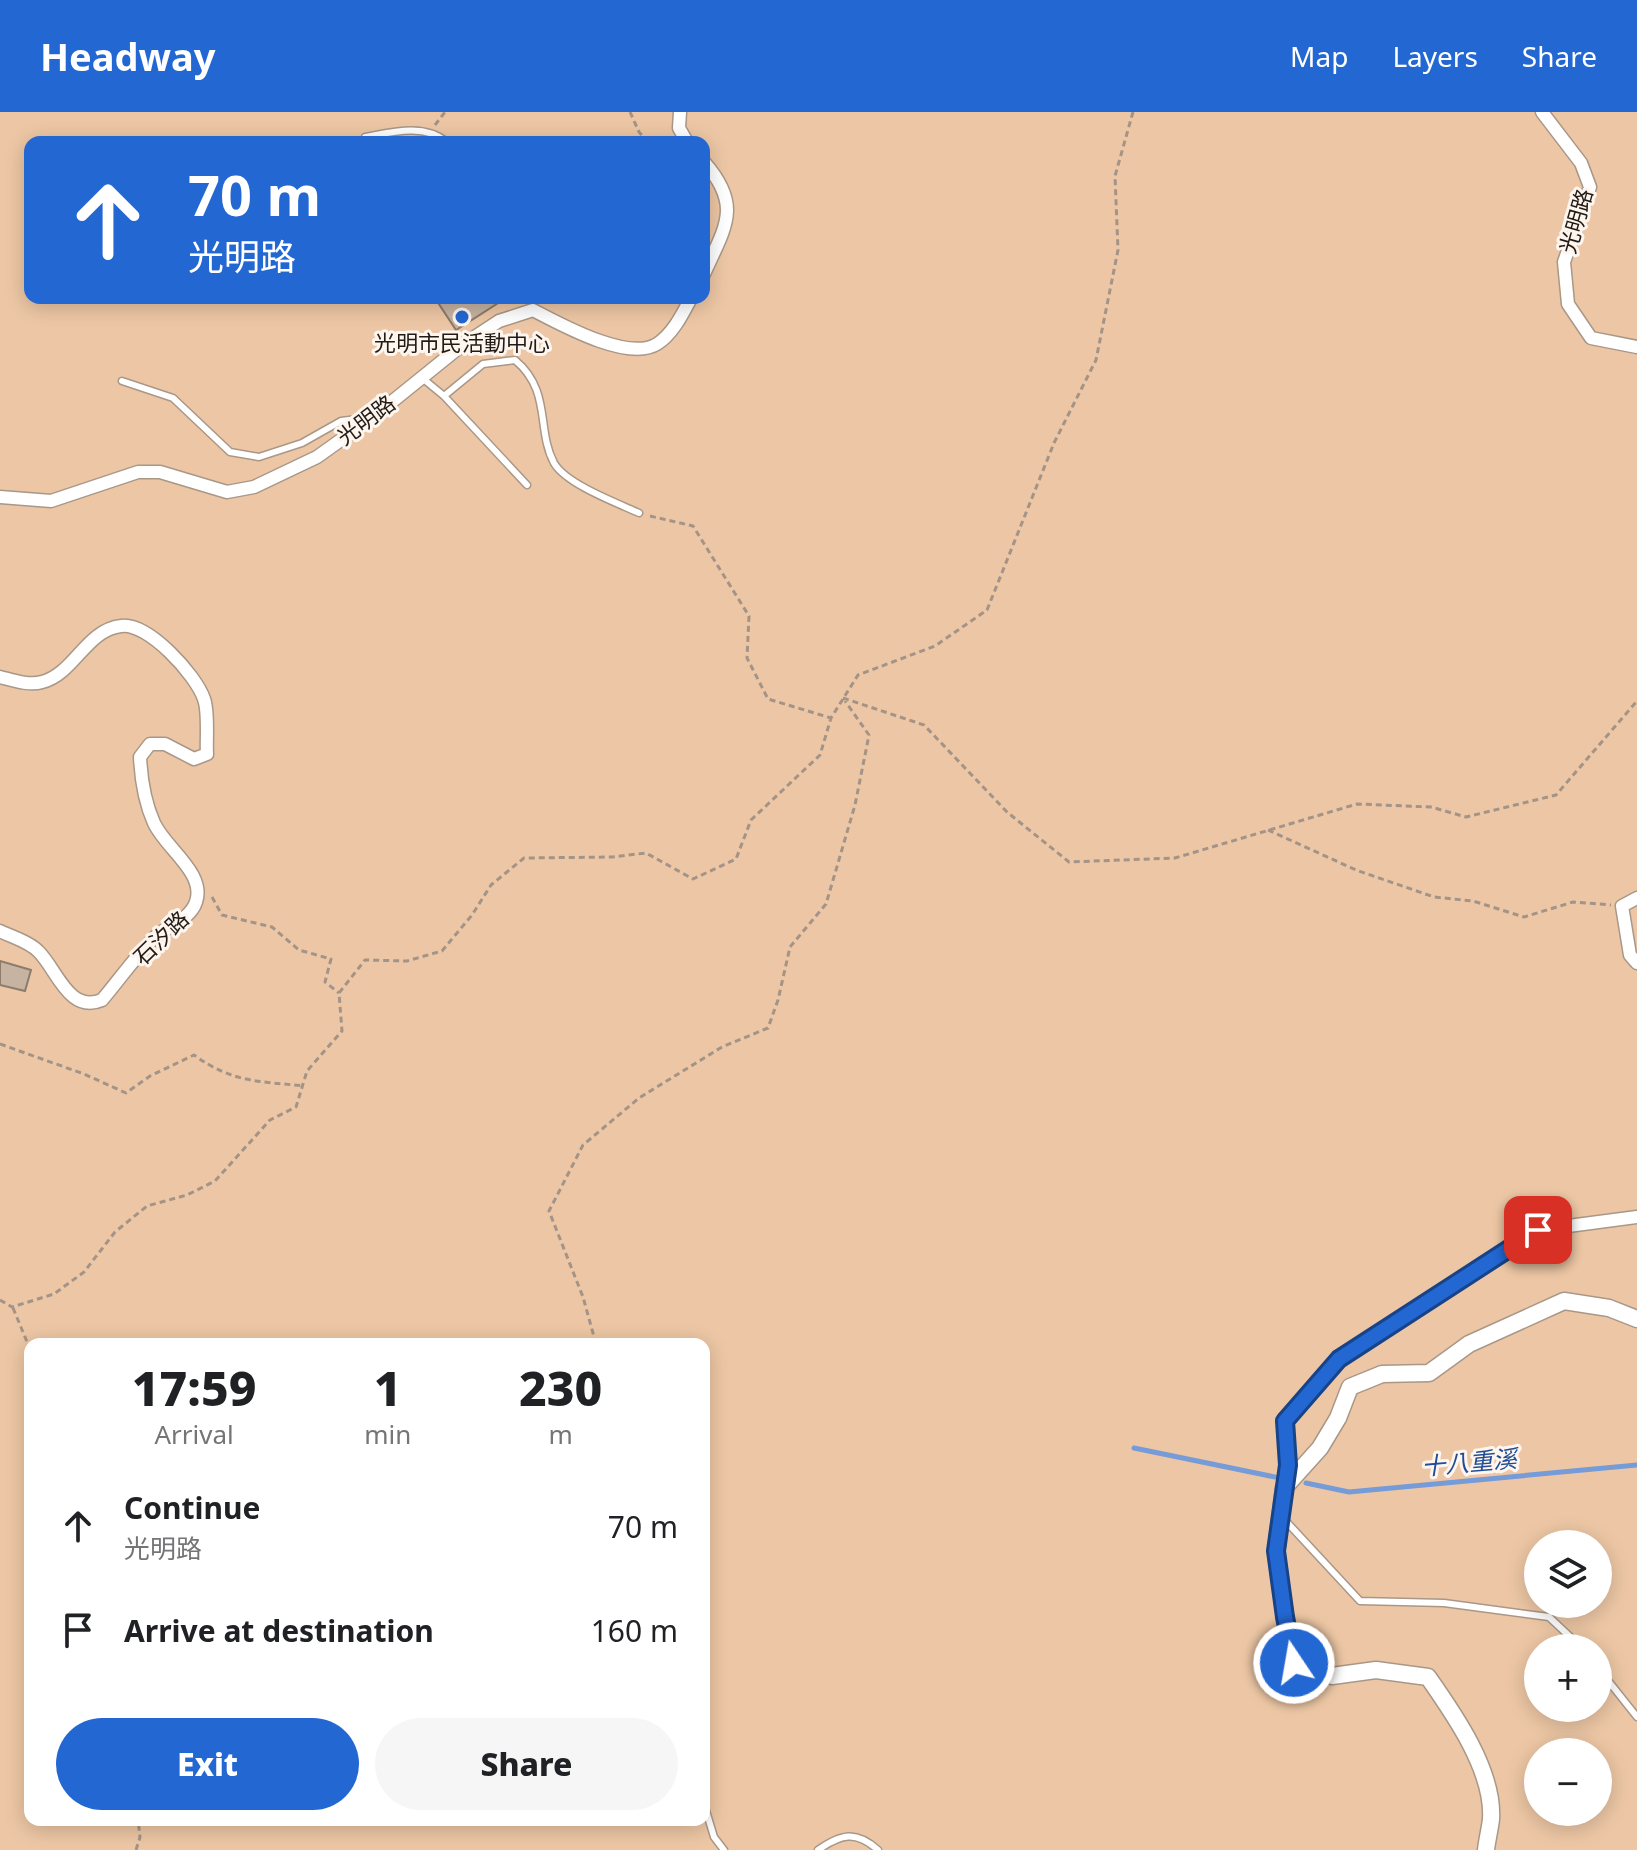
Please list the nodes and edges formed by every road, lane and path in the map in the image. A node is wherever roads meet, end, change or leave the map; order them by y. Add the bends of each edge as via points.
1 (445, 112) edge
2 (630, 112) edge
3 (680, 112) edge
4 (1133, 112) edge
5 (1542, 112) edge
6 (429, 131) junction
7 (370, 136) edge
8 (437, 136) edge
9 (643, 136) edge
10 (684, 136) edge
11 (710, 168) edge
12 (710, 261) edge
13 (530, 304) edge
14 (688, 304) edge
15 (1637, 347) edge
16 (421, 376) junction
17 (122, 381) dead end
18 (444, 396) junction
19 (373, 417) junction
20 (527, 485) dead end
21 (0, 497) edge
22 (639, 513) joint
23 (0, 677) edge
24 (843, 698) junction
25 (1637, 701) edge
26 (831, 718) junction
27 (1268, 830) junction
28 (197, 885) junction
29 (1637, 898) edge
30 (1622, 906) junction
31 (0, 931) edge
32 (1637, 963) edge
33 (339, 993) junction
34 (0, 1044) edge
35 (304, 1086) junction
36 (1637, 1217) edge
37 (0, 1300) edge
38 (12, 1307) junction
39 (1637, 1319) edge
40 (25, 1338) edge
41 (594, 1338) edge
42 (1284, 1488) junction
43 (1279, 1515) junction
44 (1567, 1634) edge
45 (1612, 1686) edge
46 (1637, 1717) edge
47 (710, 1824) edge
48 (139, 1826) edge
49 (136, 1850) edge
50 (724, 1850) edge
51 (821, 1850) edge
52 (878, 1850) edge
53 (1486, 1850) edge

1 - 6 path
2 - 9 path
3 - 10 street
4 - 24 path via 1115,176 1118,250 1096,360 1054,443 987,610 935,646 858,675
5 - 15 street, 光明路 via 1581,163 1590,187 1564,262 1568,304 1591,338
6 - 7 lane
6 - 8 lane
11 - 12 street via 728,200 726,226
13 - 14 street, 光明路 via 582,335 644,349 659,343
13 - 16 street, 光明路
16 - 18 lane
16 - 19 street, 光明路
17 - 19 lane via 173,398 230,452 259,457 302,443 341,421
18 - 20 lane
18 - 22 lane via 483,364 515,360 541,402 555,465 577,483
19 - 21 street, 光明路 via 317,457 254,487 227,492 160,472 138,472 51,501
22 - 26 path via 693,526 749,616 747,658 768,699
23 - 28 street, 石汐路 via 43,682 100,633 122,625 151,634 179,662 205,700 207,754 194,759 165,744 150,744 140,757 141,776 154,823
24 - 26 path
24 - 27 path via 924,725 1007,812 1069,862 1175,858
24 - 41 path via 869,735 855,805 826,904 790,947 768,1028 722,1047 651,1091 583,1145 549,1211
25 - 27 path via 1556,795 1466,817 1431,807 1357,804
26 - 33 path via 820,755 751,820 736,859 693,879 646,853 524,858 491,885 442,951 407,961 365,960
27 - 30 path via 1356,870 1434,897 1473,901 1524,917 1573,902
28 - 31 street, 石汐路 via 196,903 184,919 155,938 102,1000 92,1004 62,986 38,950
28 - 33 path via 207,889 222,915 272,927 299,950 331,959 325,982
29 - 30 street
30 - 32 street via 1630,955
33 - 35 path via 342,1031 307,1071
34 - 35 path via 126,1093 194,1055 218,1072
35 - 38 path via 296,1107 270,1120 215,1181 147,1206 115,1232 84,1272 54,1294
36 - 42 street via 1538,1230 1339,1359 1285,1421
37 - 38 path
38 - 40 path
39 - 42 street via 1564,1301 1469,1344 1429,1373 1382,1374 1350,1387 1320,1448
42 - 43 street
43 - 44 lane via 1360,1601 1444,1603 1549,1617
43 - 53 street via 1276,1551 1294,1663 1332,1676 1376,1670 1428,1677 1460,1722 1483,1772 1491,1816
45 - 46 lane
47 - 50 lane
48 - 49 path
51 - 52 lane via 850,1836 861,1837

